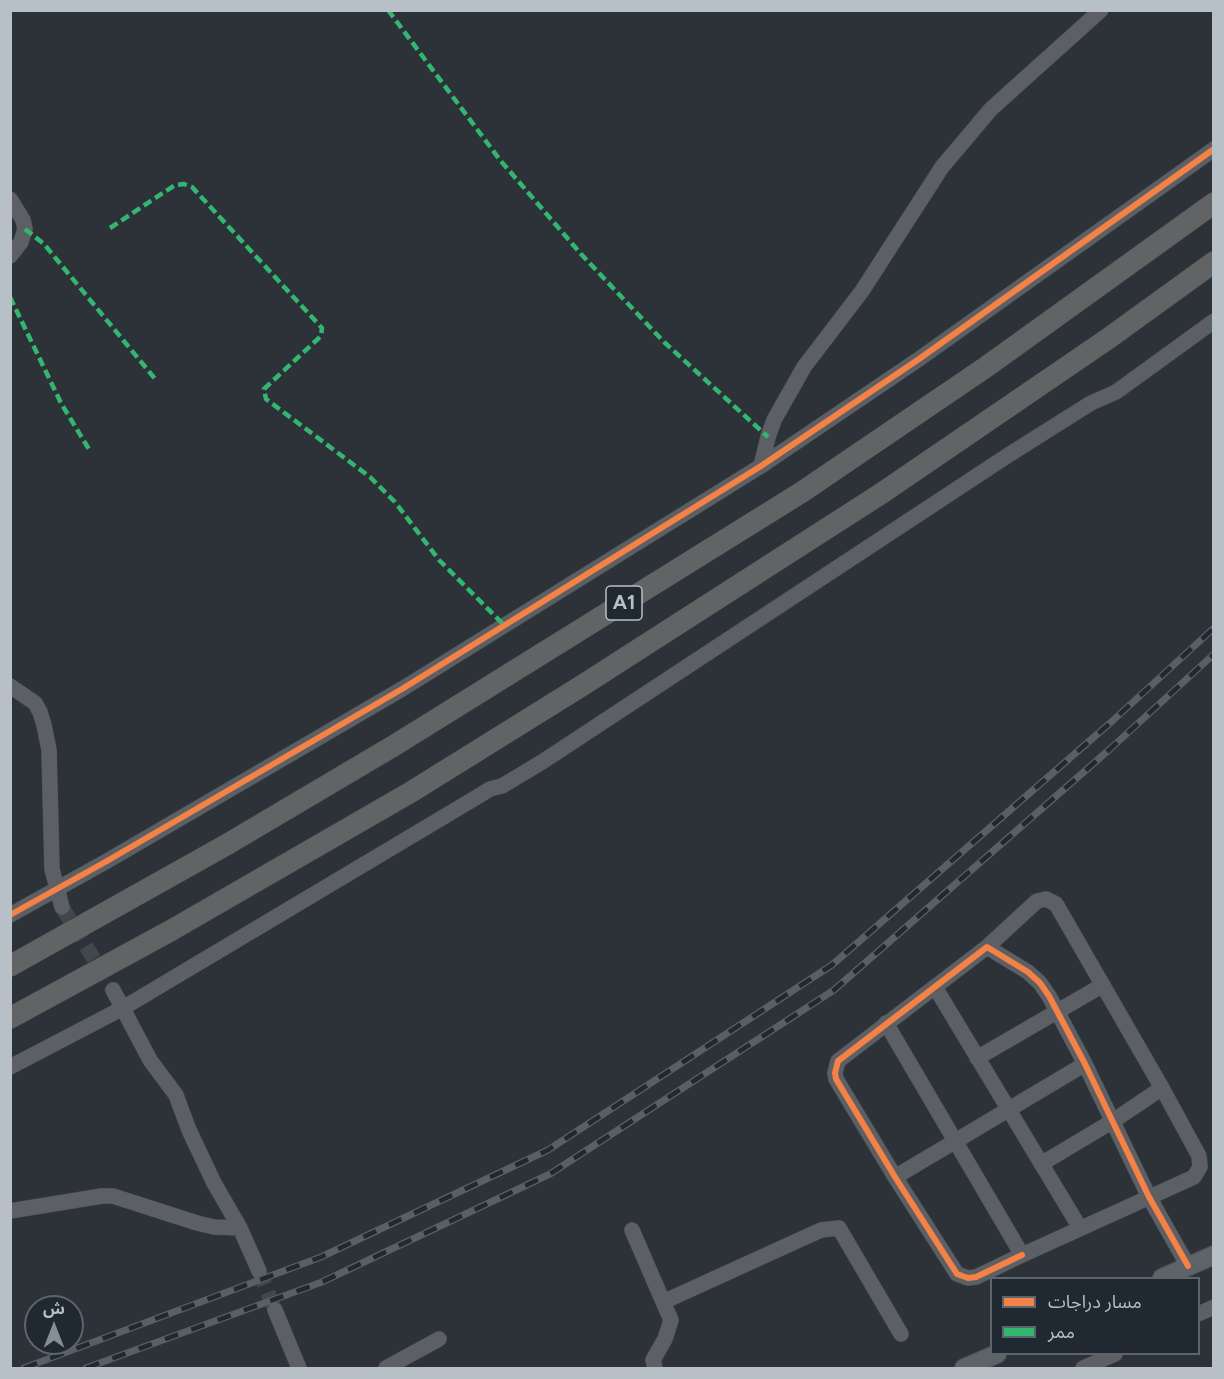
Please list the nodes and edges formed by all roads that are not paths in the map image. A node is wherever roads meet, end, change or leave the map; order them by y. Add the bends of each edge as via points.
1 (1101, 10) edge
2 (1214, 149) edge
3 (10, 199) edge
4 (1214, 203) edge
5 (10, 256) edge
6 (1214, 262) edge
7 (1214, 321) edge
8 (761, 466) junction
9 (10, 686) edge
10 (56, 890) junction
11 (62, 907) tunnel mouth
12 (10, 915) edge
13 (987, 947) junction
14 (10, 966) edge
15 (1103, 985) junction
16 (935, 987) junction
17 (113, 990) tunnel mouth
18 (123, 1008) junction
19 (1058, 1012) junction
20 (10, 1018) edge
21 (886, 1023) junction
22 (977, 1058) junction
23 (1085, 1064) junction
24 (10, 1067) edge
25 (1162, 1088) junction
26 (1008, 1110) junction
27 (1113, 1121) junction
28 (956, 1141) junction
29 (1041, 1164) junction
30 (895, 1177) junction
31 (1149, 1197) junction
32 (10, 1211) edge
33 (240, 1228) junction
34 (1080, 1228) junction
35 (633, 1230) dead end
36 (1022, 1255) junction
37 (1214, 1255) edge
38 (259, 1271) tunnel mouth
39 (1174, 1274) edge
40 (663, 1302) junction
41 (275, 1310) tunnel mouth
42 (901, 1334) dead end
43 (439, 1339) dead end
44 (993, 1355) edge
45 (1111, 1355) edge
46 (299, 1368) edge
47 (386, 1368) edge
48 (655, 1368) edge
49 (964, 1368) edge
50 (1083, 1368) edge

1 - 8 street via 991,109 942,167 862,291 804,367 774,420
2 - 8 street
3 - 5 street via 25,229
4 - 14 highway, A1 via 986,367 802,492 394,746
6 - 20 highway, A1 via 882,493 602,673 411,792 170,932
7 - 18 street via 1116,392 1010,454 542,762
8 - 10 street via 402,689
9 - 10 street via 35,703 44,725 49,750
10 - 11 street
10 - 12 street
13 - 15 street via 1037,901 1051,900
13 - 16 street
13 - 19 street via 1028,972
15 - 19 street
15 - 25 street
16 - 21 street
16 - 22 street
17 - 18 street
18 - 24 street
18 - 33 street via 150,1060 177,1095 214,1184
19 - 22 street
19 - 23 street
21 - 28 street
21 - 30 street via 838,1061 835,1073
22 - 26 street
23 - 26 street
23 - 27 street
25 - 27 street
25 - 31 street via 1200,1167 1194,1177
26 - 28 street
26 - 29 street
27 - 29 street
27 - 31 street
28 - 30 street
28 - 36 street
29 - 34 street
30 - 36 street via 957,1274 976,1277
31 - 34 street
31 - 39 street
32 - 33 street via 113,1196 197,1223
33 - 38 street
34 - 36 street
35 - 40 street
37 - 39 main road
40 - 42 street via 820,1230 839,1228
40 - 48 street via 671,1320 653,1360
41 - 46 street
43 - 47 street
44 - 49 main road
45 - 50 street

